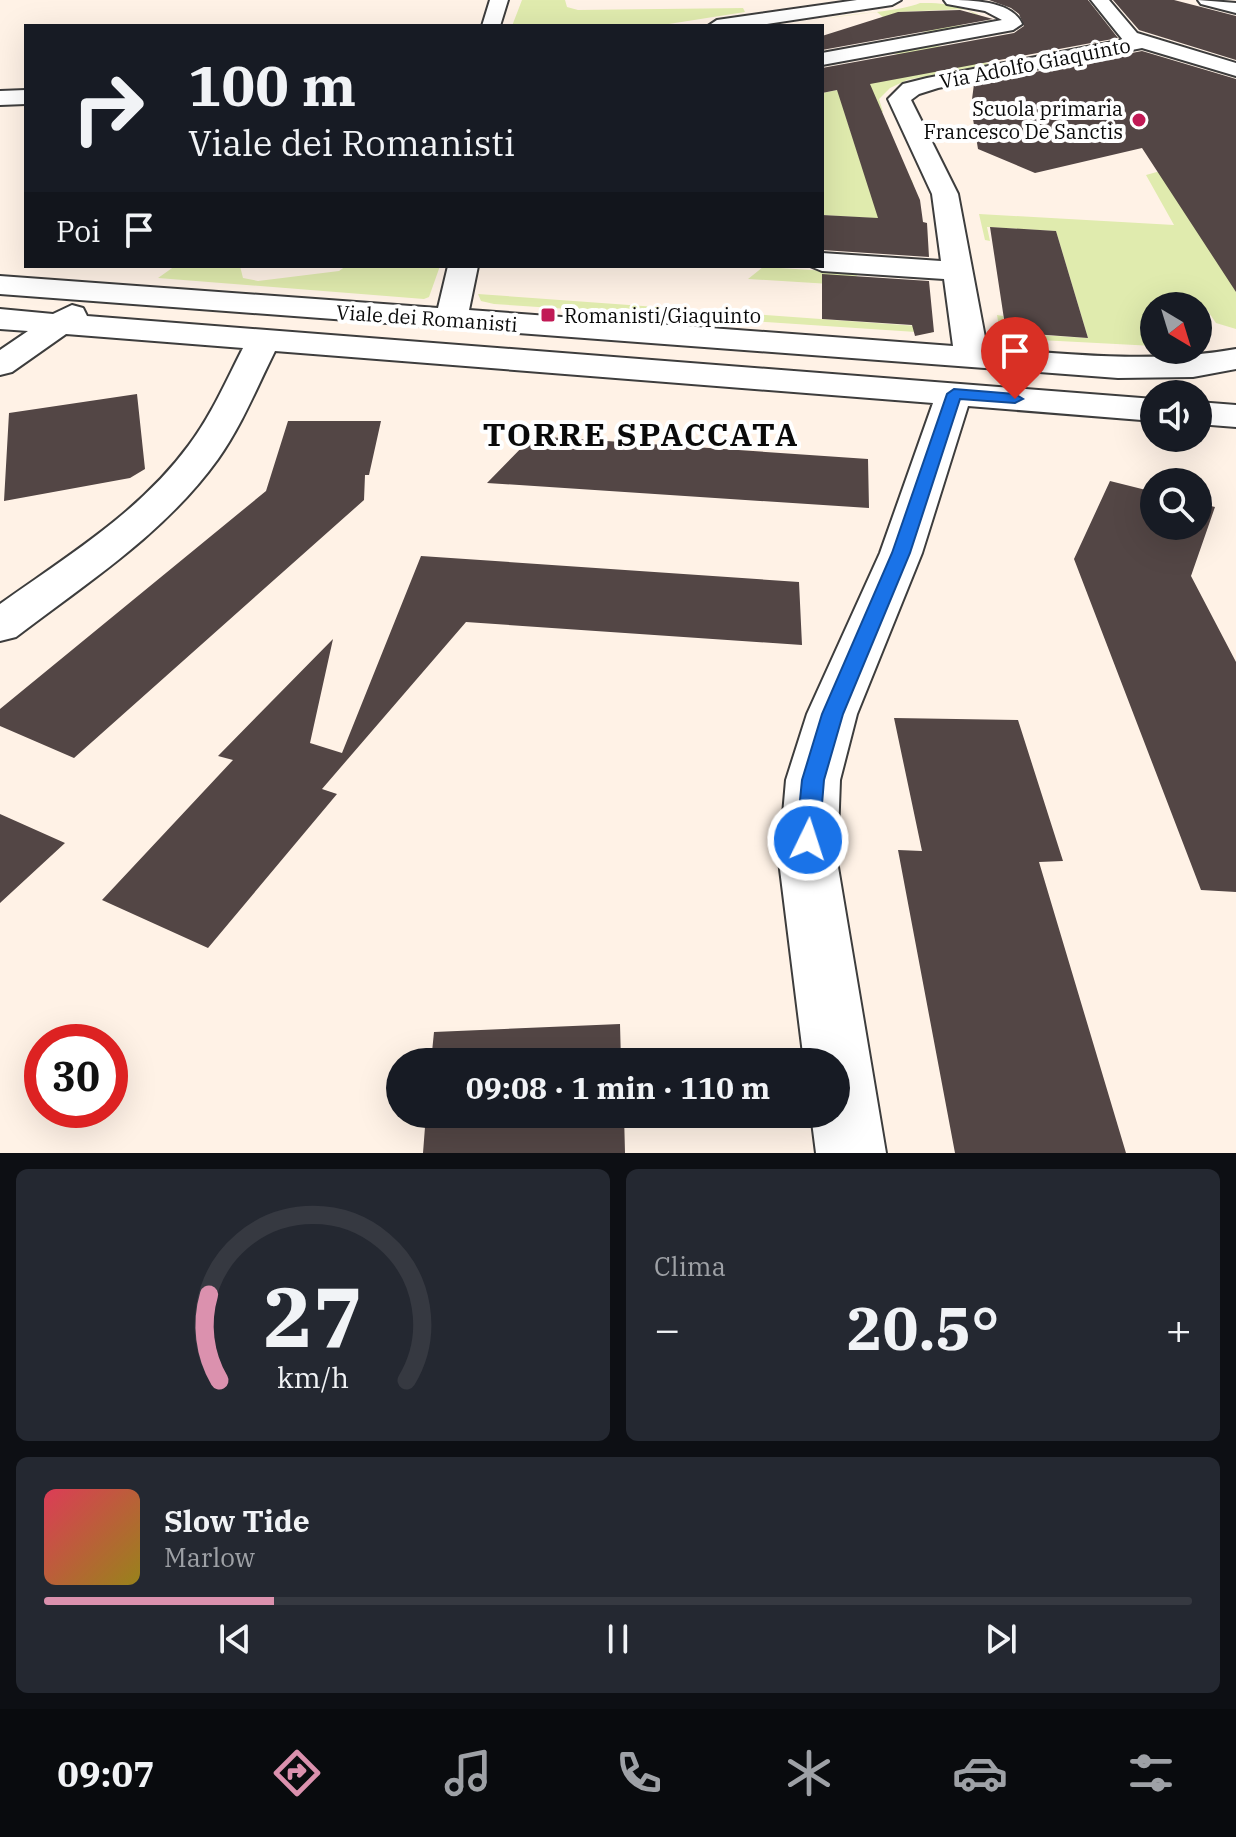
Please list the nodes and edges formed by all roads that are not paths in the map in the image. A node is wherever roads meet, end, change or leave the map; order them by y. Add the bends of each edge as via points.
1 (499, 0) edge
2 (892, 0) edge
3 (953, 0) edge
4 (1100, 0) edge
5 (1207, 0) edge
6 (1236, 8) edge
7 (492, 24) edge
8 (730, 24) edge
9 (1143, 42) junction
10 (824, 59) edge
11 (1236, 70) edge
12 (24, 97) edge
13 (0, 98) edge
14 (824, 262) edge
15 (136, 268) edge
16 (463, 268) edge
17 (958, 271) junction
18 (0, 285) edge
19 (99, 293) junction
20 (0, 319) edge
21 (451, 319) junction
22 (62, 323) junction
23 (265, 338) junction
24 (1236, 359) edge
25 (0, 365) edge
26 (963, 375) junction
27 (1140, 407) edge
28 (1212, 414) edge
29 (1236, 416) edge
30 (0, 626) edge
31 (851, 1153) edge

1 - 7 street
2 - 8 street
3 - 10 street via 993,8 1013,24
4 - 9 street, Via Adolfo Giaquinto via 1130,37
5 - 6 street
9 - 11 street
9 - 17 street, Via Adolfo Giaquinto via 944,80 901,97 945,194
12 - 13 street
14 - 17 street
15 - 19 street
16 - 21 street
17 - 26 street, Via Adolfo Giaquinto
18 - 19 street, Viale dei Romanisti
19 - 21 street, Viale dei Romanisti
19 - 22 street
20 - 22 street, Viale dei Romanisti
21 - 26 street, Viale dei Romanisti
22 - 23 street, Viale dei Romanisti
22 - 25 street
23 - 26 street, Viale dei Romanisti
23 - 30 street via 218,430 182,480 118,537
24 - 26 street, Viale dei Romanisti via 1193,367
26 - 27 street, Viale dei Romanisti
26 - 31 street via 901,553 832,714 813,780 808,861
28 - 29 street

